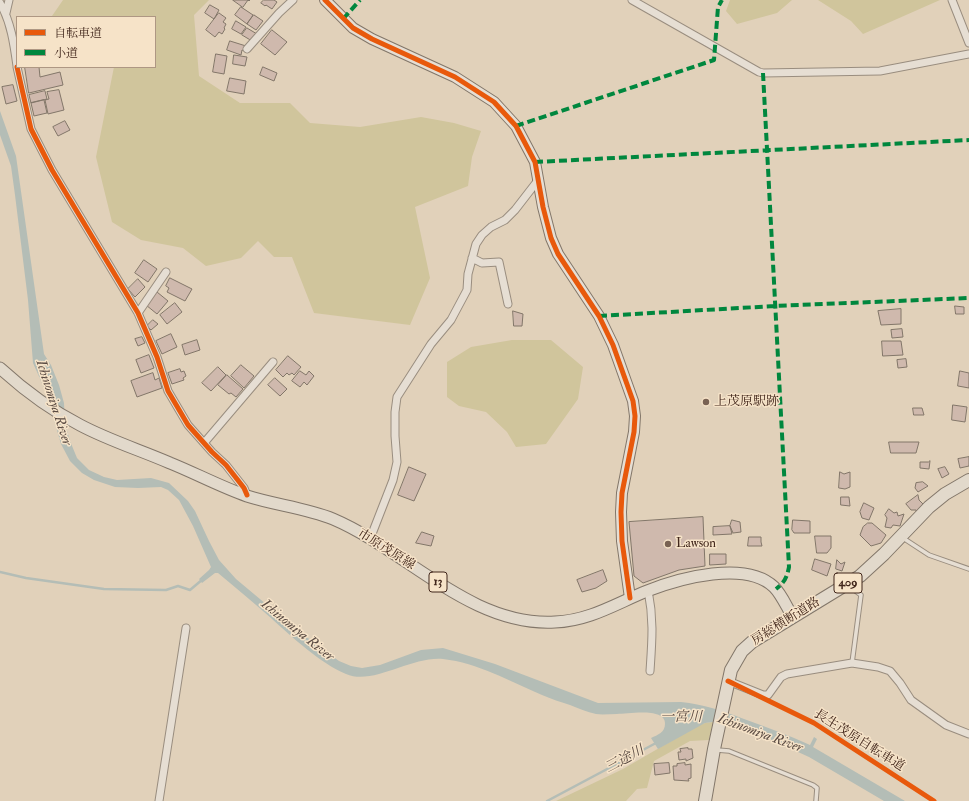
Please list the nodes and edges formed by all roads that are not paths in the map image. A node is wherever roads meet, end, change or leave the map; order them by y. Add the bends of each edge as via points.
1 (9, 0) edge
2 (293, 0) edge
3 (325, 0) edge
4 (632, 0) edge
5 (952, 0) edge
6 (0, 3) edge
7 (6, 13) junction
8 (969, 43) edge
9 (247, 49) dead end
10 (969, 54) edge
11 (16, 58) edge
12 (17, 68) edge
13 (539, 179) junction
14 (472, 258) junction
15 (166, 272) dead end
16 (508, 304) dead end
17 (138, 313) junction
18 (273, 362) dead end
19 (0, 368) edge
20 (204, 443) junction
21 (969, 480) edge
22 (247, 496) junction
23 (901, 537) junction
24 (370, 539) junction
25 (969, 569) edge
26 (847, 584) junction
27 (648, 590) junction
28 (630, 598) junction
29 (793, 618) junction
30 (186, 628) dead end
31 (852, 663) junction
32 (650, 671) dead end
33 (728, 681) junction
34 (969, 734) edge
35 (714, 749) junction
36 (159, 801) edge
37 (705, 801) edge
38 (816, 801) edge

1 - 7 street
2 - 9 street
3 - 13 street via 354,28 455,77 494,102 516,126 534,162
4 - 10 street via 716,49 764,73 880,71
5 - 8 street
6 - 7 street
7 - 11 street
12 - 17 street via 31,129 52,170
13 - 14 street via 505,220 482,235
13 - 28 street via 543,207 558,254 599,316 613,345 633,401 634,432 620,512
14 - 16 street via 482,263 499,262
14 - 24 street via 467,290 451,320 431,344 397,397 396,468
15 - 17 street
17 - 20 street via 168,391 188,425
18 - 20 street
19 - 22 main road, 市原茂原線 / 13 via 15,382 79,425
20 - 22 street via 226,465 244,488
21 - 23 highway, 房総横断道路 / 409 via 929,507
22 - 24 main road, 市原茂原線 / 13 via 332,519
23 - 25 lane via 928,555
23 - 26 highway, 房総横断道路 / 409 via 874,564
24 - 28 main road, 市原茂原線 / 13 via 467,600 507,616 537,622 570,621 589,616
26 - 29 highway, 房総横断道路 / 409
26 - 31 lane via 861,595
27 - 28 main road, 市原茂原線 / 13
27 - 29 main road, 市原茂原線 / 13 via 721,573 753,575 766,580 776,589
27 - 32 street via 653,629
29 - 33 highway, 房総横断道路 / 409 via 752,642 742,651
30 - 36 street
31 - 33 street via 787,674 781,677 768,695
31 - 34 street via 890,671 911,700 946,725
33 - 35 highway, 房総横断道路 / 409
35 - 37 highway, 房総横断道路 / 409
35 - 38 lane via 729,751 813,785 816,788

